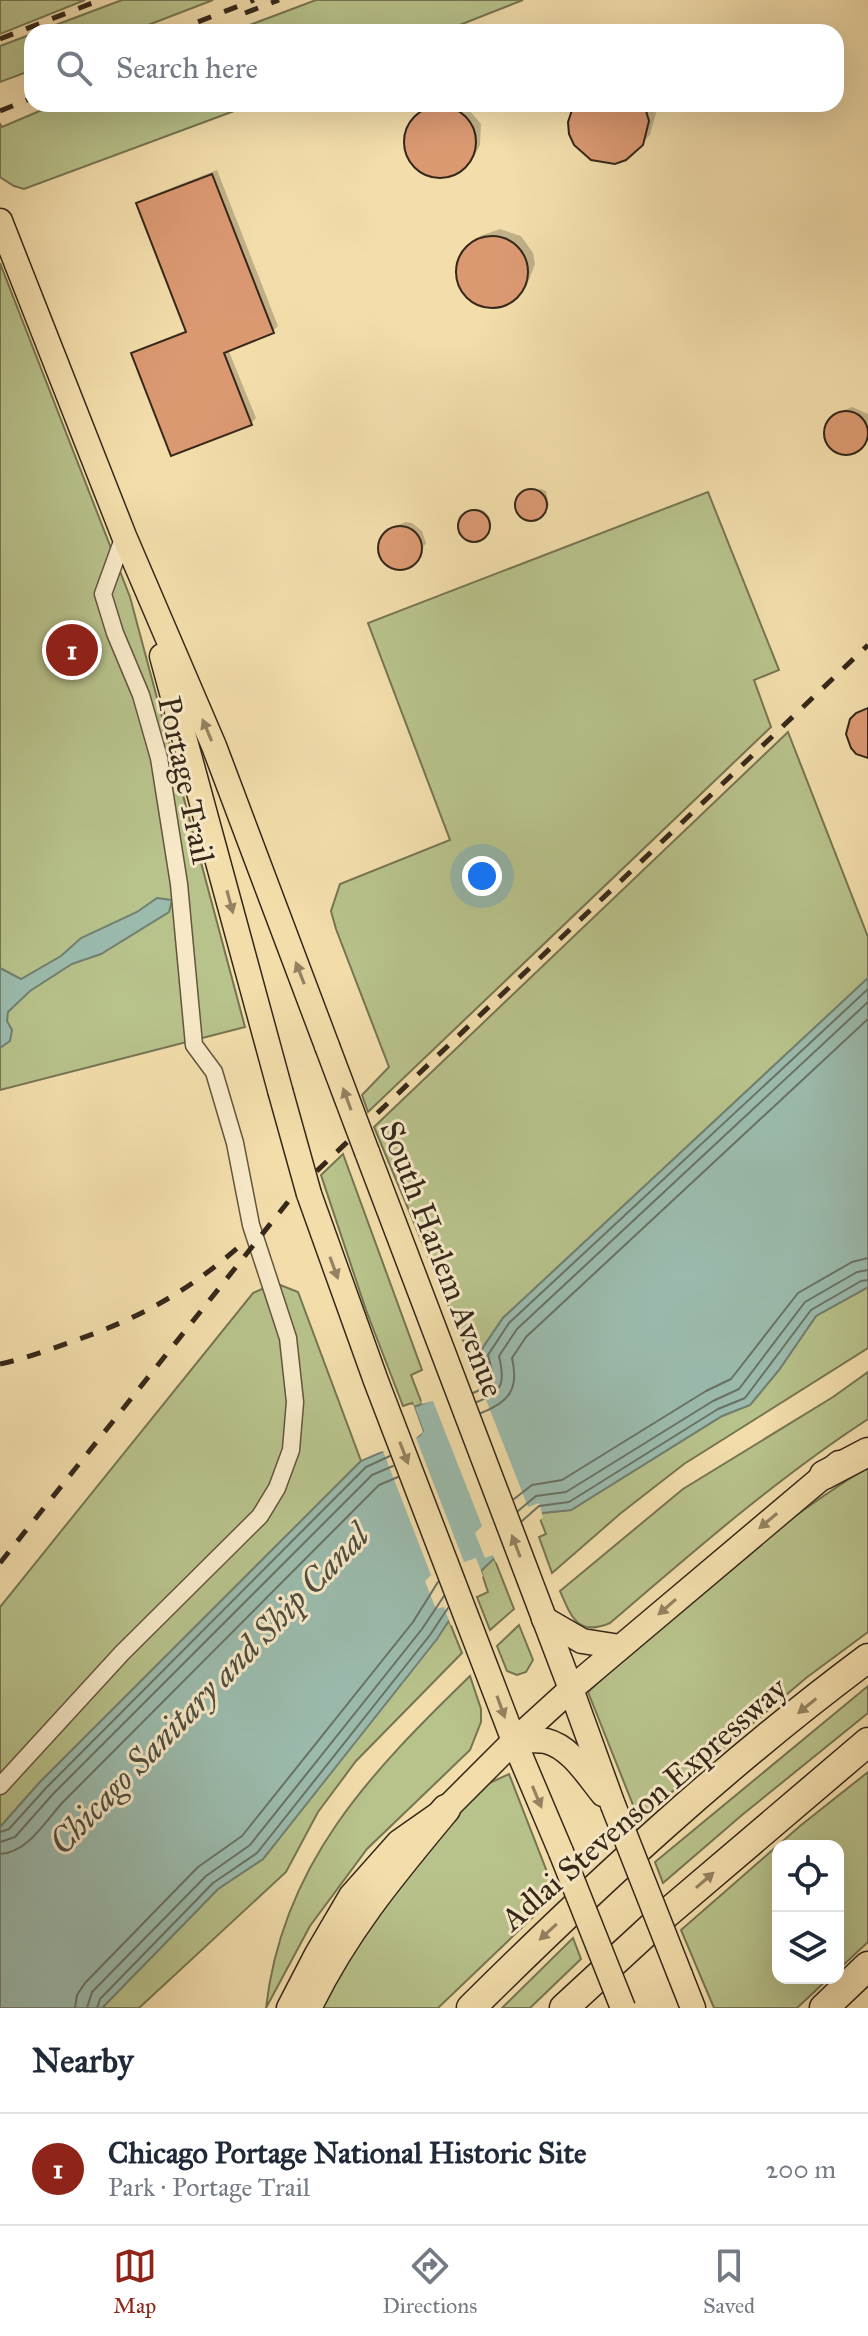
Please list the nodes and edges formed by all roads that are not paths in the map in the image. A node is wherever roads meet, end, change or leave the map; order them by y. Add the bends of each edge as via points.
1 (0, 221) edge
2 (124, 536) junction
3 (868, 1440) edge
4 (868, 1452) edge
5 (824, 1475) junction
6 (544, 1619) junction
7 (620, 1647) junction
8 (868, 1658) edge
9 (571, 1689) junction
10 (514, 1741) junction
11 (868, 1742) edge
12 (0, 1786) edge
13 (613, 1805) junction
14 (446, 1809) junction
15 (868, 1966) edge
16 (289, 2008) edge
17 (307, 2008) edge
18 (471, 2008) edge
19 (564, 2008) edge
20 (623, 2008) edge
21 (693, 2008) edge
22 (824, 2008) edge

1 - 2 main road, South Harlem Avenue
6 -> 2 main road, South Harlem Avenue, bridge via 214,746
2 -> 10 main road, South Harlem Avenue, bridge via 169,679 330,1258
2 - 12 street, Portage Trail via 103,594 159,758 179,884 194,1045 214,1072 251,1225 288,1338 295,1402 291,1450 260,1516 122,1653
3 - 5 main road
4 - 5 highway
5 -> 7 main road
6 - 7 main road via 582,1641
6 - 9 main road, South Harlem Avenue
7 - 9 main road
8 -> 18 highway, Adlai Stevenson Expressway via 735,1764 617,1868
9 - 10 main road
9 - 13 main road, South Harlem Avenue
10 - 13 main road via 544,1740 567,1752
10 - 14 main road
10 -> 20 main road, South Harlem Avenue, bridge
19 -> 11 highway
13 - 21 main road, South Harlem Avenue, bridge
14 - 16 main road via 399,1842 351,1896
14 - 17 highway via 378,1890 328,1964
15 - 22 highway

